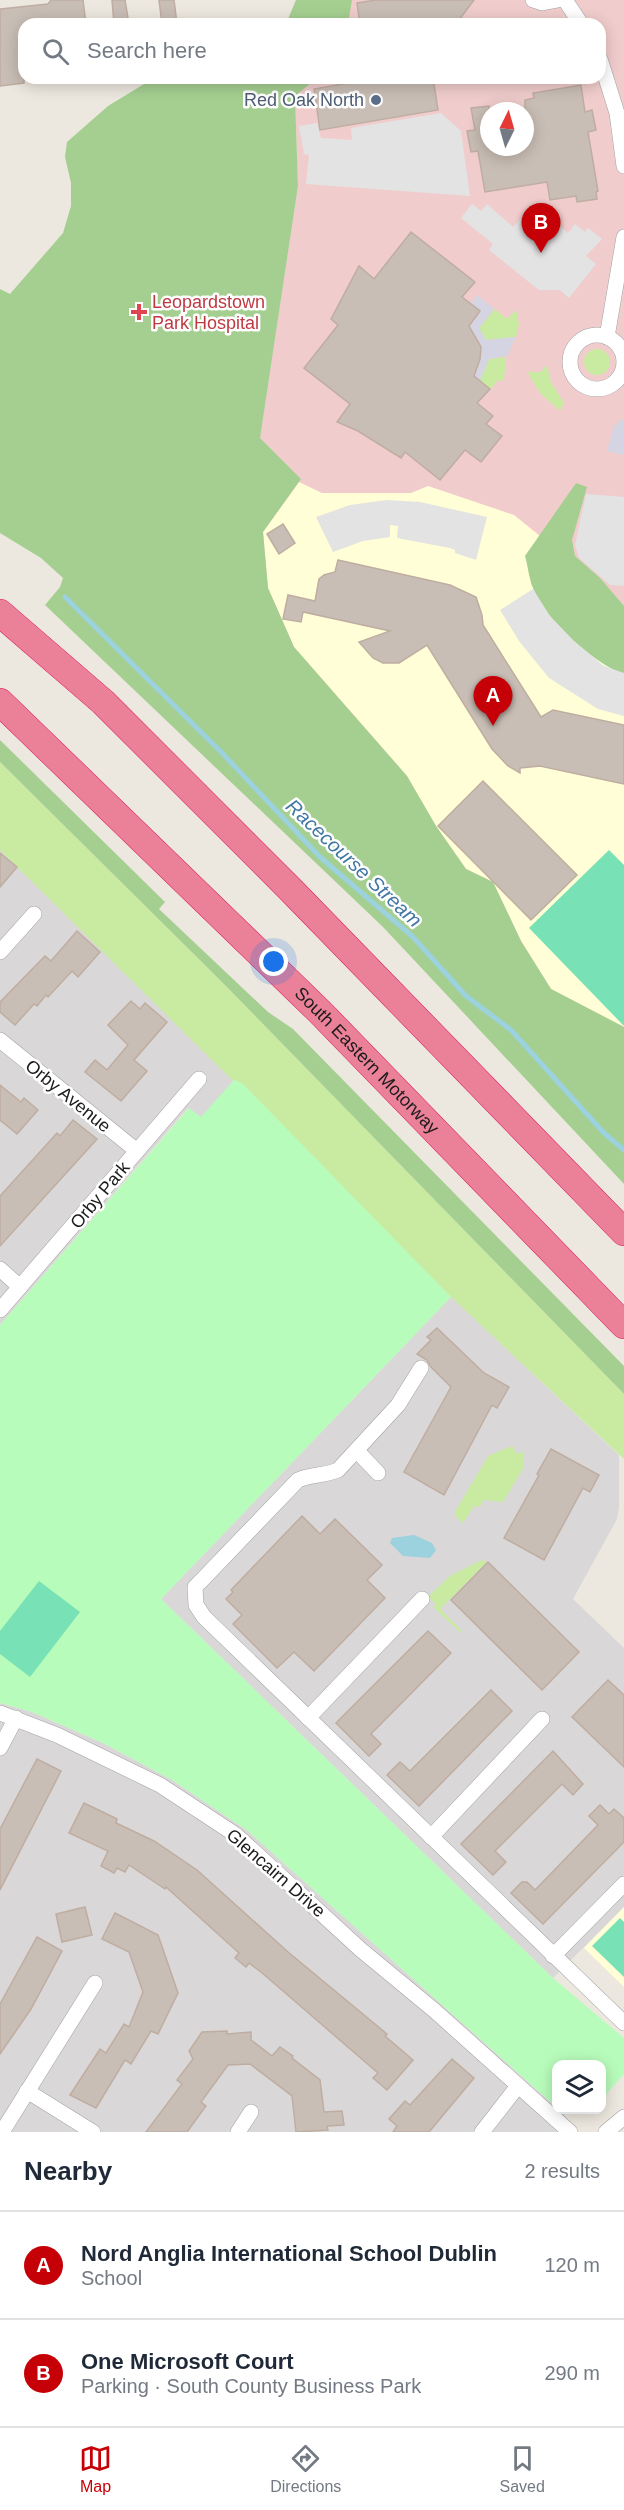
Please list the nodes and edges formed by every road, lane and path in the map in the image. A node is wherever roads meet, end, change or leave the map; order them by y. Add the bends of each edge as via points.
1 (533, 0) edge
2 (558, 0) edge
3 (565, 0) edge
4 (577, 18) edge
5 (606, 78) edge
6 (624, 166) edge
7 (624, 237) edge
8 (607, 337) dead end
9 (0, 613) edge
10 (0, 702) edge
11 (33, 914) dead end
12 (0, 952) edge
13 (0, 1040) edge
14 (199, 1079) dead end
15 (137, 1151) junction
16 (624, 1232) edge
17 (0, 1269) edge
18 (20, 1287) junction
19 (0, 1310) edge
20 (624, 1325) edge
21 (421, 1368) dead end
22 (357, 1451) junction
23 (378, 1473) dead end
24 (422, 1599) dead end
25 (0, 1713) edge
26 (16, 1718) junction
27 (308, 1718) junction
28 (542, 1719) dead end
29 (0, 1748) edge
30 (431, 1837) junction
31 (624, 1884) edge
32 (553, 1956) junction
33 (95, 1983) dead end
34 (624, 2023) edge
35 (518, 2086) junction
36 (27, 2091) junction
37 (251, 2112) dead end
38 (624, 2117) edge
39 (2, 2132) edge
40 (93, 2132) edge
41 (238, 2132) edge
42 (482, 2132) edge
43 (570, 2132) edge
44 (606, 2132) edge

1 - 2 street
3 - 4 street
5 - 6 street via 617,113
7 - 8 street
9 - 16 highway via 111,710
10 - 20 highway, South Eastern Motorway via 320,1012
11 - 12 street
13 - 15 street, Orby Avenue
14 - 15 street, Orby Park
15 - 18 street, Orby Park
17 - 18 street
18 - 19 street, Orby Park
21 - 22 street via 398,1405
22 - 23 street
22 - 27 street via 338,1470 297,1480 195,1587 196,1605 204,1617
24 - 27 street
25 - 26 street, Glencairn Drive
26 - 29 street
26 - 35 street, Glencairn Drive via 160,1785 236,1835
27 - 30 street
28 - 30 street
30 - 32 street
31 - 32 street
32 - 34 street
33 - 36 street
35 - 42 street
35 - 43 street, Glencairn Drive
36 - 39 street
36 - 40 street
37 - 41 street
38 - 44 street

